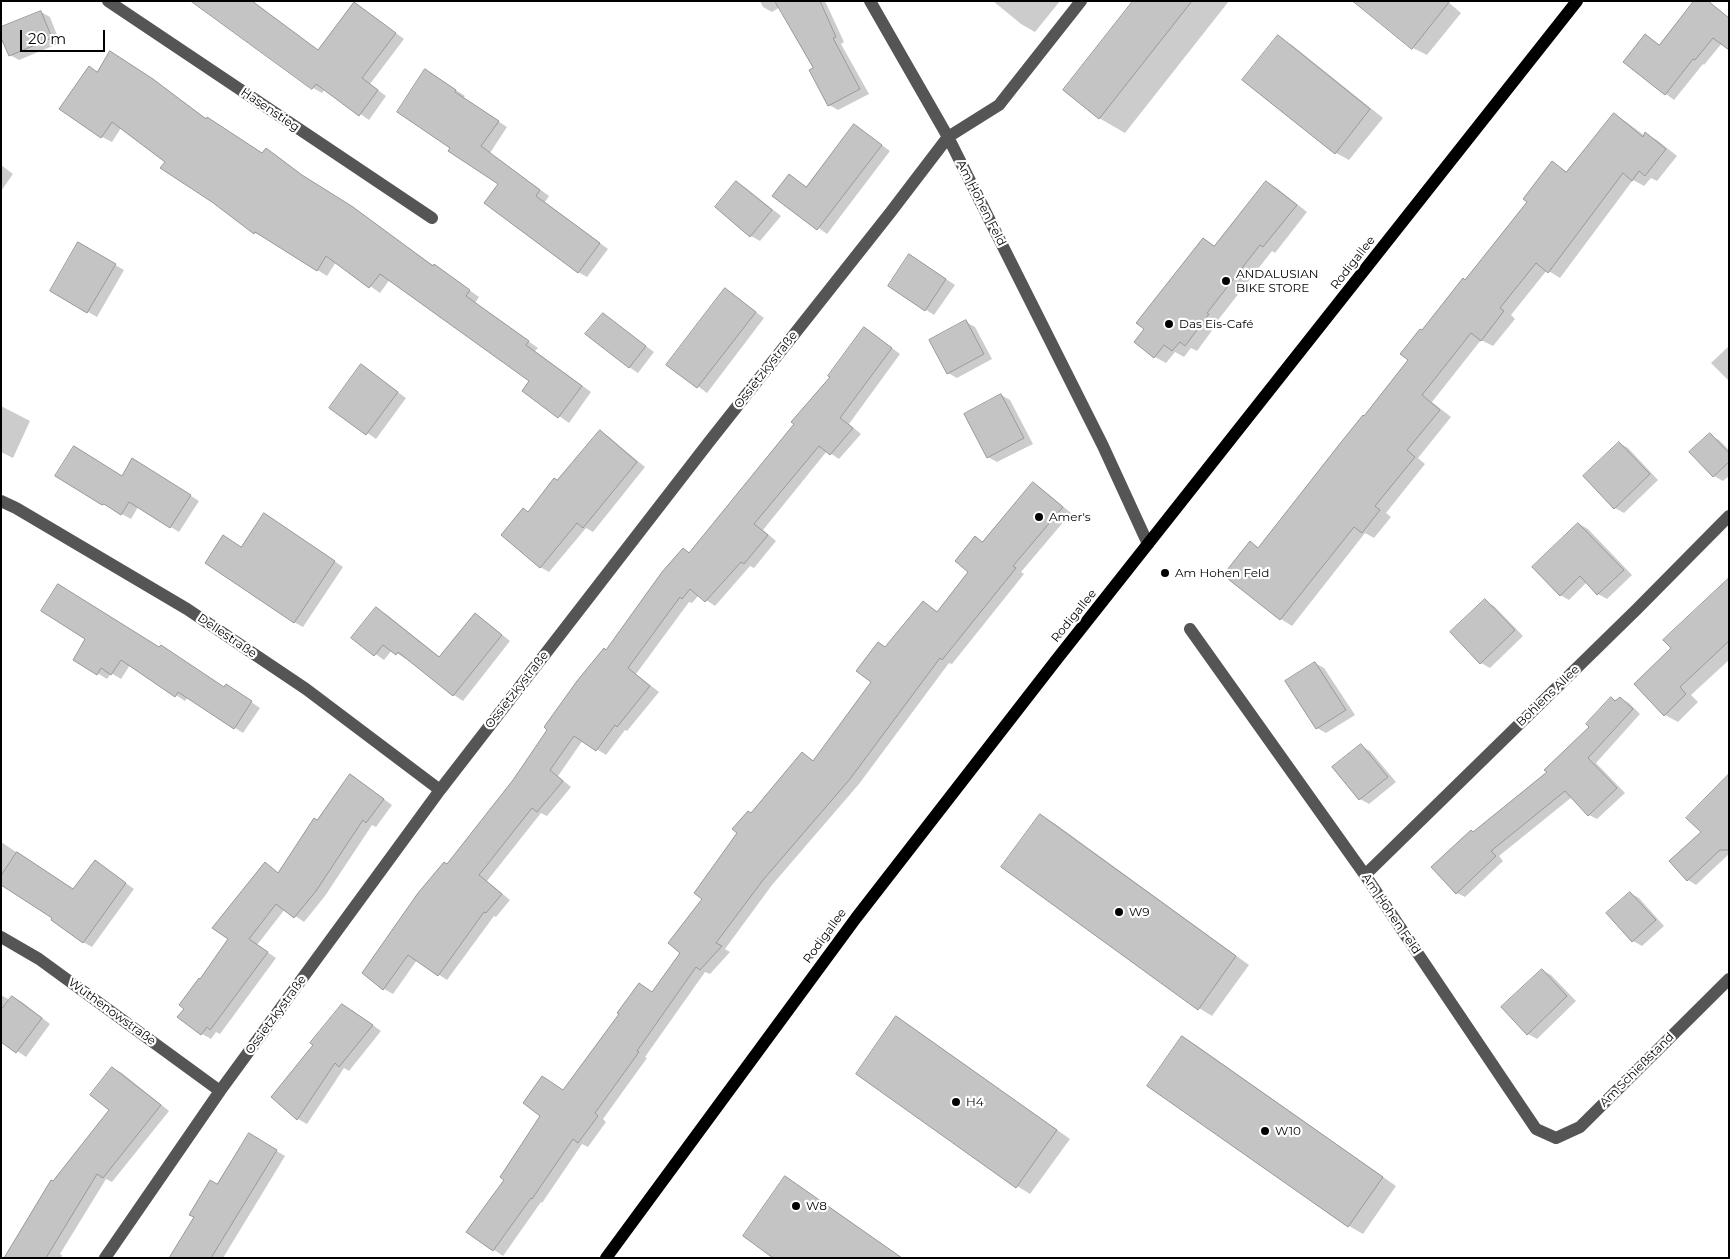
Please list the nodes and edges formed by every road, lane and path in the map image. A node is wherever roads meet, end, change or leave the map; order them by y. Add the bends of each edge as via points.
1 (108, 1) edge
2 (870, 1) edge
3 (1081, 1) edge
4 (1577, 1) edge
5 (948, 137) junction
6 (432, 218) dead end
7 (1, 501) edge
8 (1729, 516) edge
9 (1148, 544) junction
10 (1190, 629) dead end
11 (440, 790) junction
12 (1365, 875) junction
13 (1, 937) edge
14 (1729, 979) edge
15 (220, 1091) junction
16 (1536, 1129) joint
17 (106, 1258) edge
18 (606, 1258) edge

1 - 6 street, Hasenstieg
2 - 5 street, Am Hohen Feld
3 - 5 street via 999,105
4 - 9 main road, Rodigallee
5 - 9 street, Am Hohen Feld via 1095,430
5 - 11 street, Ossietzkystraße
7 - 11 street, Dellestraße via 187,609 306,689
8 - 12 street, Bohlens Allee
9 - 18 main road, Rodigallee via 856,918
10 - 12 street, Am Hohen Feld
11 - 15 street, Ossietzkystraße
12 - 16 street, Am Hohen Feld
13 - 15 street, Wuthenowstraße via 39,959
14 - 16 street, Am Schießstand via 1580,1127 1556,1138
15 - 17 street, Ossietzkystraße

